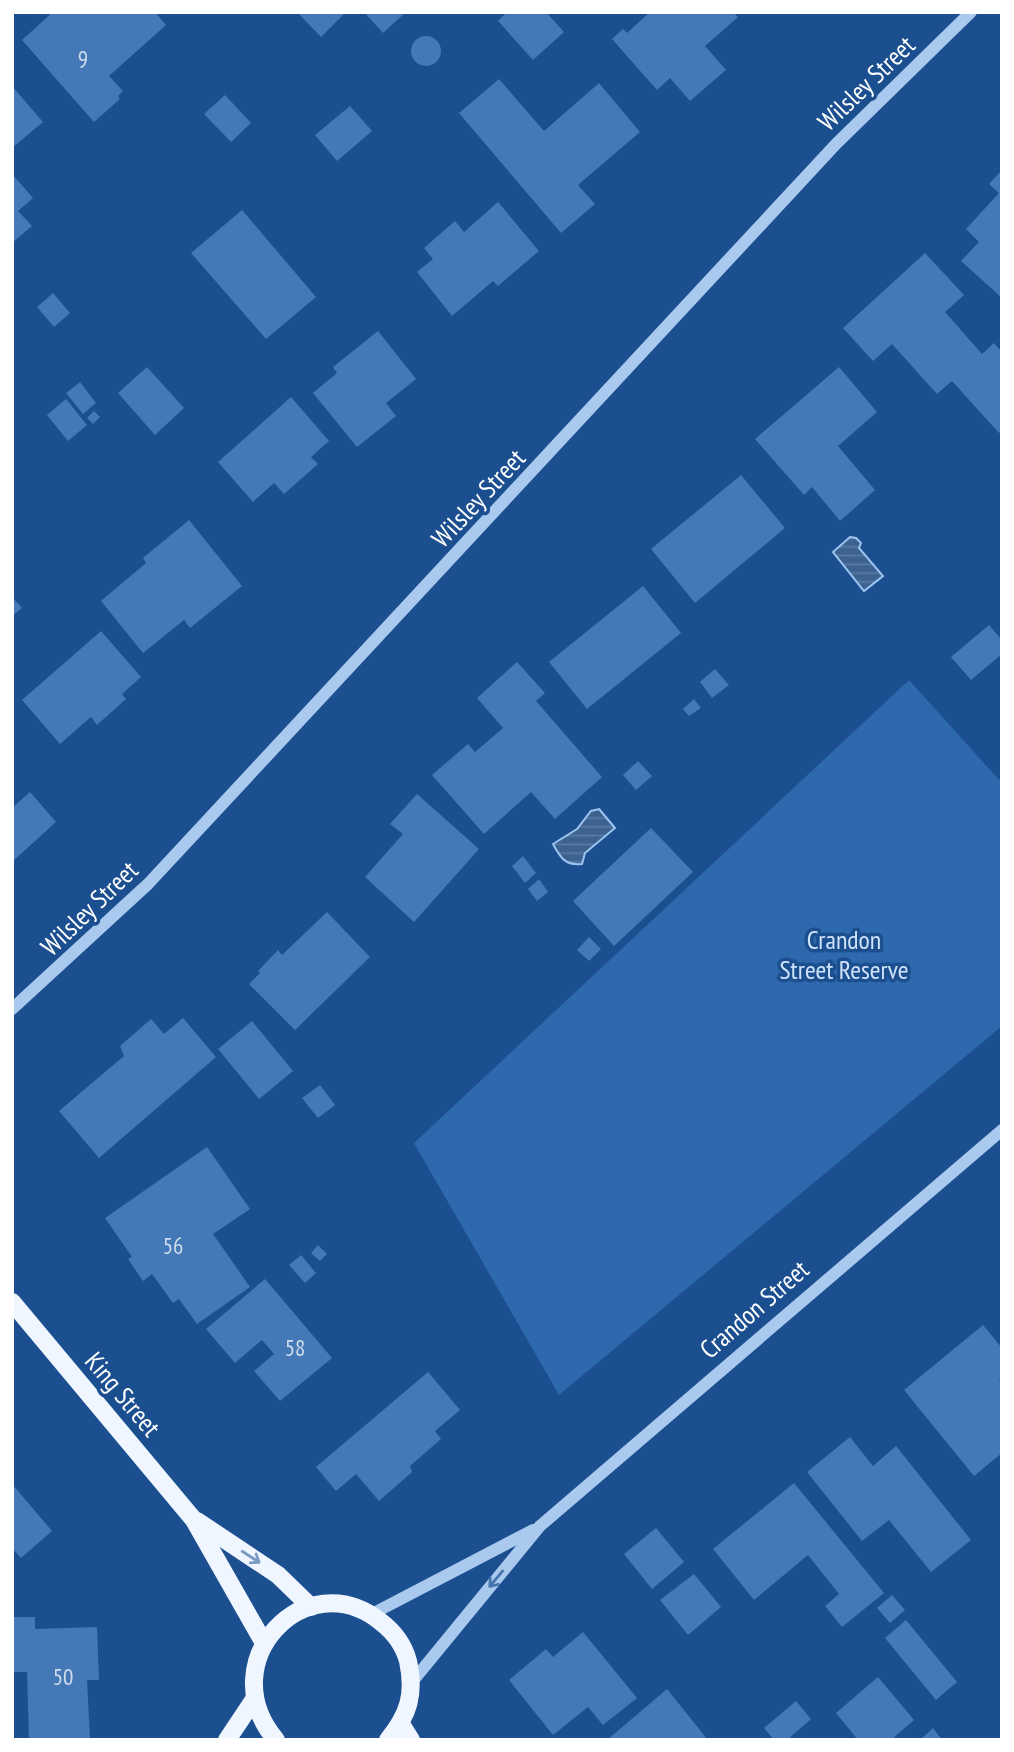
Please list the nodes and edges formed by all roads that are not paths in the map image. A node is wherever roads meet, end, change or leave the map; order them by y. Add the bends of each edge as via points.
1 (971, 12) edge
2 (12, 1009) edge
3 (1002, 1130) edge
4 (12, 1302) edge
5 (194, 1520) junction
6 (540, 1526) junction
7 (311, 1607) junction
8 (372, 1615) junction
9 (264, 1643) junction
10 (412, 1682) junction
11 (255, 1698) junction
12 (401, 1724) junction
13 (227, 1740) edge
14 (276, 1740) edge
15 (388, 1740) edge
16 (411, 1740) edge

1 - 2 street, Wilsley Street via 836,144 148,884
3 - 6 street, Crandon Street
4 - 5 main road, King Street
5 -> 7 main road, King Street via 278,1575
5 - 9 main road, King Street
6 - 8 street, Crandon Street
6 -> 10 street, Crandon Street
7 - 8 main road via 332,1604
7 - 9 main road via 292,1615
8 - 10 main road via 393,1632 406,1655
9 - 11 main road via 256,1660
10 - 12 main road
11 - 13 main road
11 - 14 main road via 262,1720
12 - 15 main road
12 - 16 main road

